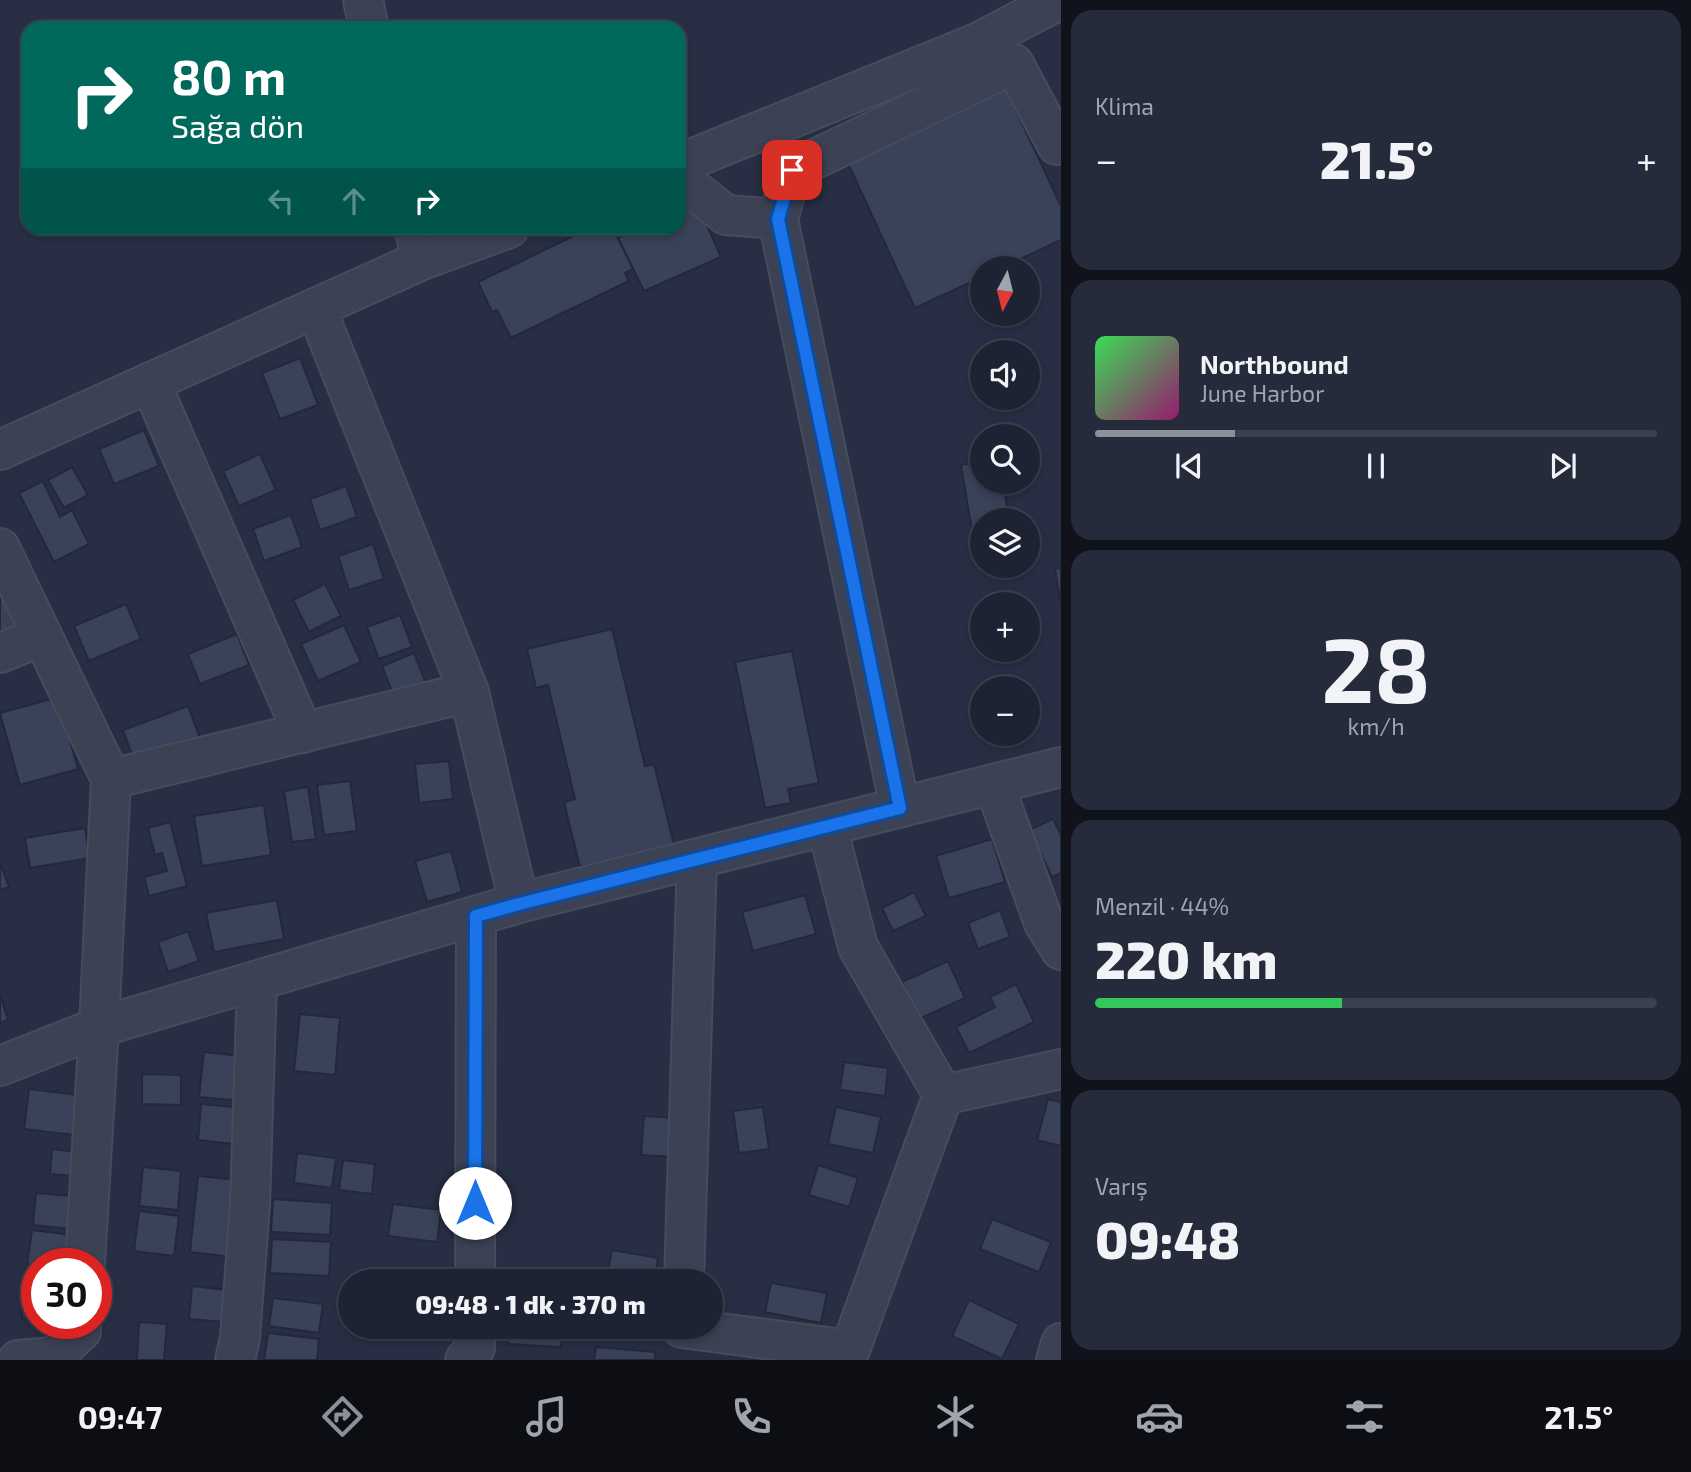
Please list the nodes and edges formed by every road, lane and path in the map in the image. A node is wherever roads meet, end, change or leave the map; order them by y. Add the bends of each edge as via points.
1 (363, 0) edge
2 (1059, 0) edge
3 (368, 21) edge
4 (1057, 145) dead end
5 (686, 161) edge
6 (686, 184) edge
7 (778, 219) junction
8 (469, 235) edge
9 (418, 244) edge
10 (316, 308) junction
11 (149, 382) junction
12 (0, 450) edge
13 (0, 548) edge
14 (42, 636) junction
15 (0, 653) edge
16 (469, 692) junction
17 (303, 733) junction
18 (1061, 767) edge
19 (111, 779) junction
20 (994, 784) junction
21 (900, 808) junction
22 (827, 826) junction
23 (697, 859) junction
24 (519, 904) junction
25 (476, 916) junction
26 (1061, 950) edge
27 (257, 981) junction
28 (99, 1027) junction
29 (0, 1066) edge
30 (1061, 1069) edge
31 (943, 1095) junction
32 (86, 1248) edge
33 (475, 1269) edge
34 (684, 1269) edge
35 (723, 1333) edge
36 (72, 1339) edge
37 (475, 1339) edge
38 (1061, 1343) edge
39 (18, 1360) edge
40 (235, 1360) edge
41 (465, 1360) edge
42 (1056, 1360) edge

1 - 3 street
2 - 5 street via 977,43
4 - 7 street via 1014,64 792,170
6 - 7 street via 726,215
7 - 21 street
8 - 9 street
9 - 10 street
10 - 11 street
10 - 16 street
11 - 12 street
11 - 17 street
13 - 14 street
14 - 15 street
14 - 19 street
16 - 17 street
16 - 24 street
17 - 19 street
18 - 20 street
19 - 28 street
20 - 21 street
20 - 26 street via 1044,923
21 - 22 street
22 - 23 street
22 - 31 street via 858,947
23 - 24 street
23 - 34 street
24 - 25 street
25 - 27 street
25 - 33 street
27 - 28 street
27 - 40 street via 250,1204
28 - 29 street
28 - 32 street
30 - 31 street
31 - 35 street via 850,1350
36 - 39 street via 53,1357
37 - 41 street via 475,1348
38 - 42 street

